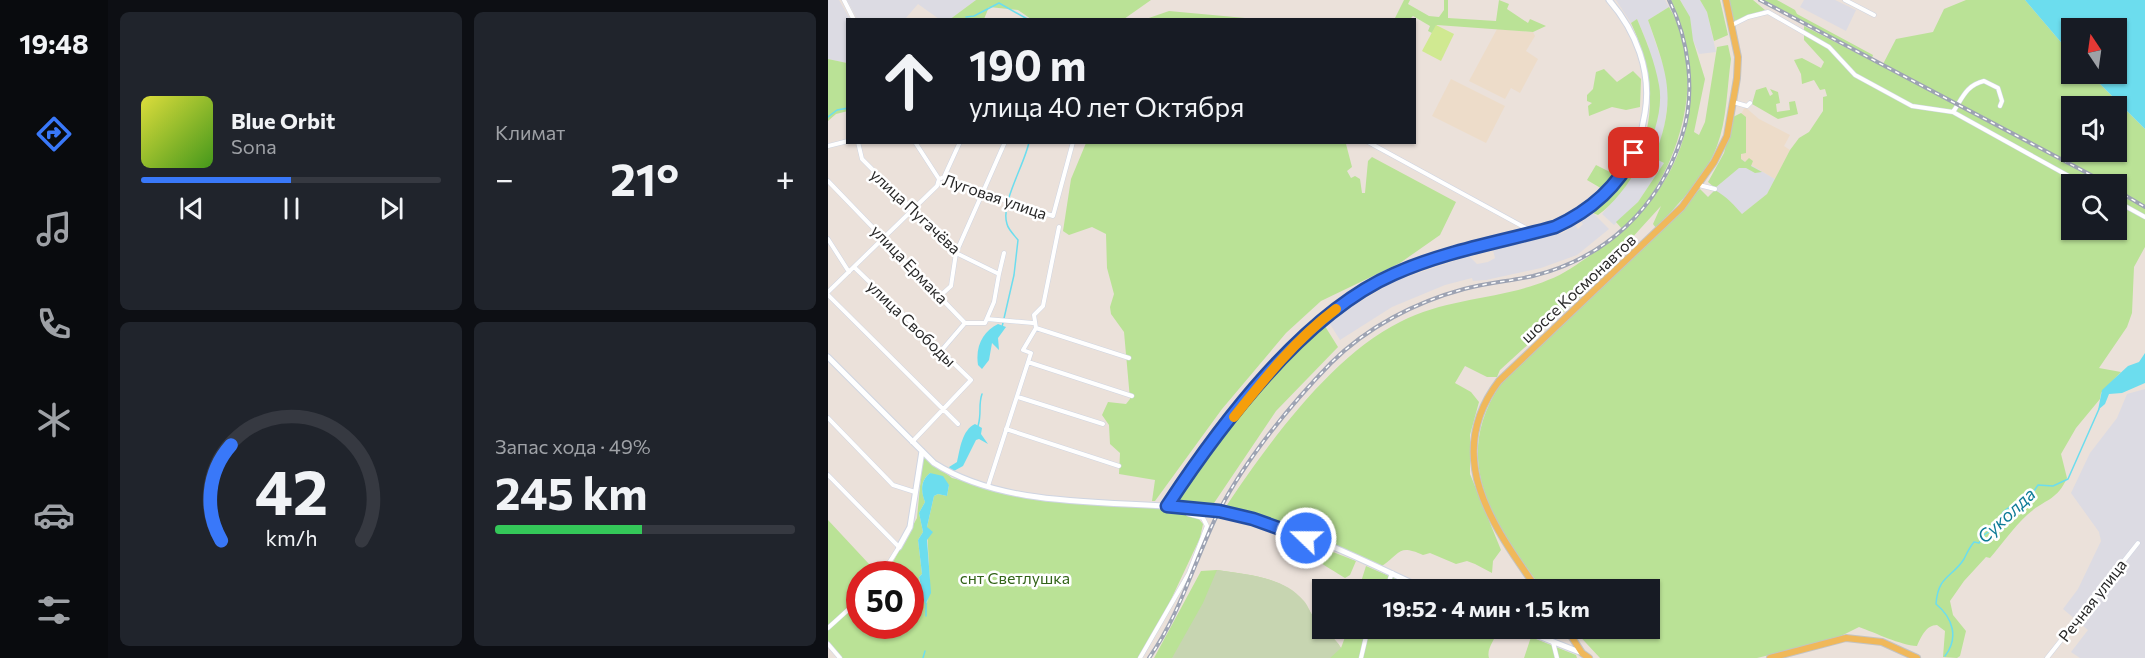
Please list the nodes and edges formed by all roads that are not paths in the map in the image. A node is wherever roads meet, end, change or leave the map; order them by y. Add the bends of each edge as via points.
1 (844, 0) edge
2 (1609, 0) edge
3 (1726, 0) edge
4 (1845, 0) edge
5 (1874, 15) dead end
6 (853, 18) edge
7 (1731, 26) junction
8 (1733, 102) junction
9 (1750, 103) dead end
10 (2000, 106) dead end
11 (1953, 112) junction
12 (846, 142) edge
13 (858, 144) edge
14 (916, 144) edge
15 (959, 144) edge
16 (1004, 144) edge
17 (1072, 144) edge
18 (1372, 144) edge
19 (828, 146) edge
20 (2065, 174) edge
21 (944, 177) junction
22 (939, 179) junction
23 (828, 181) edge
24 (1699, 185) junction
25 (1715, 189) dead end
26 (983, 193) junction
27 (2127, 207) edge
28 (911, 210) junction
29 (2145, 217) edge
30 (1059, 226) dead end
31 (1534, 233) junction
32 (884, 237) junction
33 (828, 239) edge
34 (956, 253) junction
35 (1004, 253) dead end
36 (854, 267) junction
37 (849, 272) junction
38 (999, 274) junction
39 (828, 293) edge
40 (941, 296) junction
41 (987, 319) junction
42 (965, 323) junction
43 (1033, 323) junction
44 (1036, 328) junction
45 (941, 351) junction
46 (828, 357) edge
47 (1129, 358) dead end
48 (1028, 362) junction
49 (1132, 396) dead end
50 (1018, 397) junction
51 (942, 411) junction
52 (828, 418) edge
53 (958, 424) dead end
54 (1103, 424) dead end
55 (1006, 429) junction
56 (912, 442) junction
57 (922, 451) junction
58 (1119, 466) dead end
59 (828, 476) edge
60 (988, 486) junction
61 (916, 492) junction
62 (1167, 506) junction
63 (1185, 508) junction
64 (2138, 543) dead end
65 (898, 547) junction
66 (890, 561) edge
67 (1392, 573) junction
68 (1390, 579) edge
69 (1404, 579) edge
70 (1530, 579) edge
71 (846, 611) edge
72 (828, 628) edge
73 (1365, 639) edge
74 (1546, 639) edge
75 (1574, 639) edge
76 (1553, 642) junction
77 (828, 644) edge
78 (1587, 657) edge
79 (840, 658) edge
80 (1140, 658) edge
81 (1361, 658) edge
82 (1557, 658) edge
83 (1770, 658) edge
84 (1917, 658) edge
85 (2047, 658) edge

1 - 6 street
2 - 31 street via 1629,28 1644,68 1646,109 1638,143 1622,176 1591,208
3 - 7 main road, шоссе Космонавтов
4 - 5 street
7 - 8 main road, шоссе Космонавтов via 1738,57
7 - 11 street via 1768,12 1829,47 1855,75 1912,106
8 - 9 street via 1747,106
8 - 24 main road, шоссе Космонавтов via 1727,136
10 - 11 street via 1998,88 1984,81 1964,93
11 - 20 street
12 - 19 street
13 - 28 street, улица Пугачёва via 862,159
14 - 22 street, Луговая улица
15 - 21 street
16 - 26 street
17 - 26 street, Луговая улица via 1053,216
18 - 31 street
21 - 22 street, Луговая улица
21 - 26 street, Луговая улица
22 - 28 street via 937,186
23 - 32 street, улица Ермака
24 - 25 street
24 - 70 main road, шоссе Космонавтов via 1656,234 1499,381 1479,412 1473,456 1479,490 1499,535
26 - 34 street
27 - 29 street
28 - 32 street
28 - 34 street, улица Пугачёва
30 - 43 street via 1042,306
31 - 62 street via 1435,258 1392,275 1316,324 1272,368
32 - 36 street
32 - 40 street, улица Ермака
33 - 37 street, улица Свободы
34 - 38 street, улица Пугачёва
34 - 40 street via 952,283
35 - 38 street
36 - 37 street
36 - 45 street, улица Свободы
37 - 39 street
38 - 41 street
39 - 51 street
40 - 42 street, улица Ермака
41 - 42 street via 985,323
41 - 43 street
42 - 45 street
43 - 44 street
44 - 47 street
44 - 48 street via 1023,350 1031,353
45 - 51 street, улица Свободы via 971,380
46 - 56 street
48 - 49 street
48 - 50 street
50 - 54 street
50 - 55 street
51 - 53 street
51 - 56 street
52 - 61 street via 893,485
55 - 58 street
55 - 60 street
56 - 57 street
57 - 60 street via 951,473
57 - 61 street
59 - 65 street
60 - 62 street via 1035,496
61 - 65 street via 910,527
62 - 63 street
63 - 67 street via 1267,522
63 - 80 street via 1188,514 1203,518 1206,526 1190,573
64 - 85 street, Речная улица
65 - 66 street
67 - 68 street
67 - 69 street
71 - 72 street
73 - 81 street
74 - 76 street
75 - 78 main road
76 - 78 street
76 - 82 street
77 - 79 street
83 - 84 main road via 1846,639 1882,642

